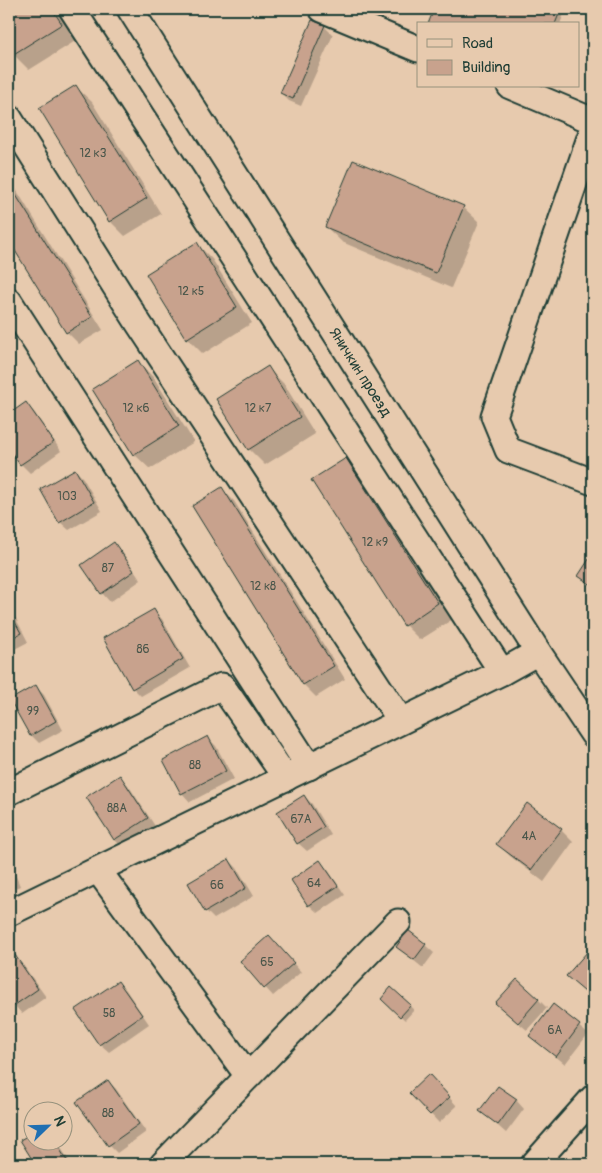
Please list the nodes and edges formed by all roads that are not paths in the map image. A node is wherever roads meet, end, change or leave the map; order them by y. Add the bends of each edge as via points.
1 (72, 9) edge
2 (130, 9) edge
3 (322, 9) edge
4 (417, 48) edge
5 (515, 88) edge
6 (9, 118) edge
7 (593, 121) edge
8 (593, 129) edge
9 (9, 301) edge
10 (593, 482) edge
11 (538, 652) junction
12 (502, 672) junction
13 (401, 721) junction
14 (593, 734) edge
15 (309, 767) junction
16 (286, 778) junction
17 (12, 782) edge
18 (98, 870) junction
19 (9, 913) edge
20 (398, 922) dead end
21 (248, 1076) junction
22 (593, 1098) edge
23 (163, 1164) edge
24 (534, 1164) edge

1 - 12 street
2 - 11 street, Яничкин проезд
3 - 4 street
5 - 7 street
6 - 13 street via 139,324
8 - 10 street via 494,416 508,450
9 - 15 street
11 - 12 street
11 - 14 street, Яничкин проезд
12 - 13 street
13 - 15 street
15 - 16 street
16 - 17 street via 222,686
16 - 18 street
18 - 19 street
18 - 21 street
20 - 21 street
21 - 23 street
22 - 24 street

